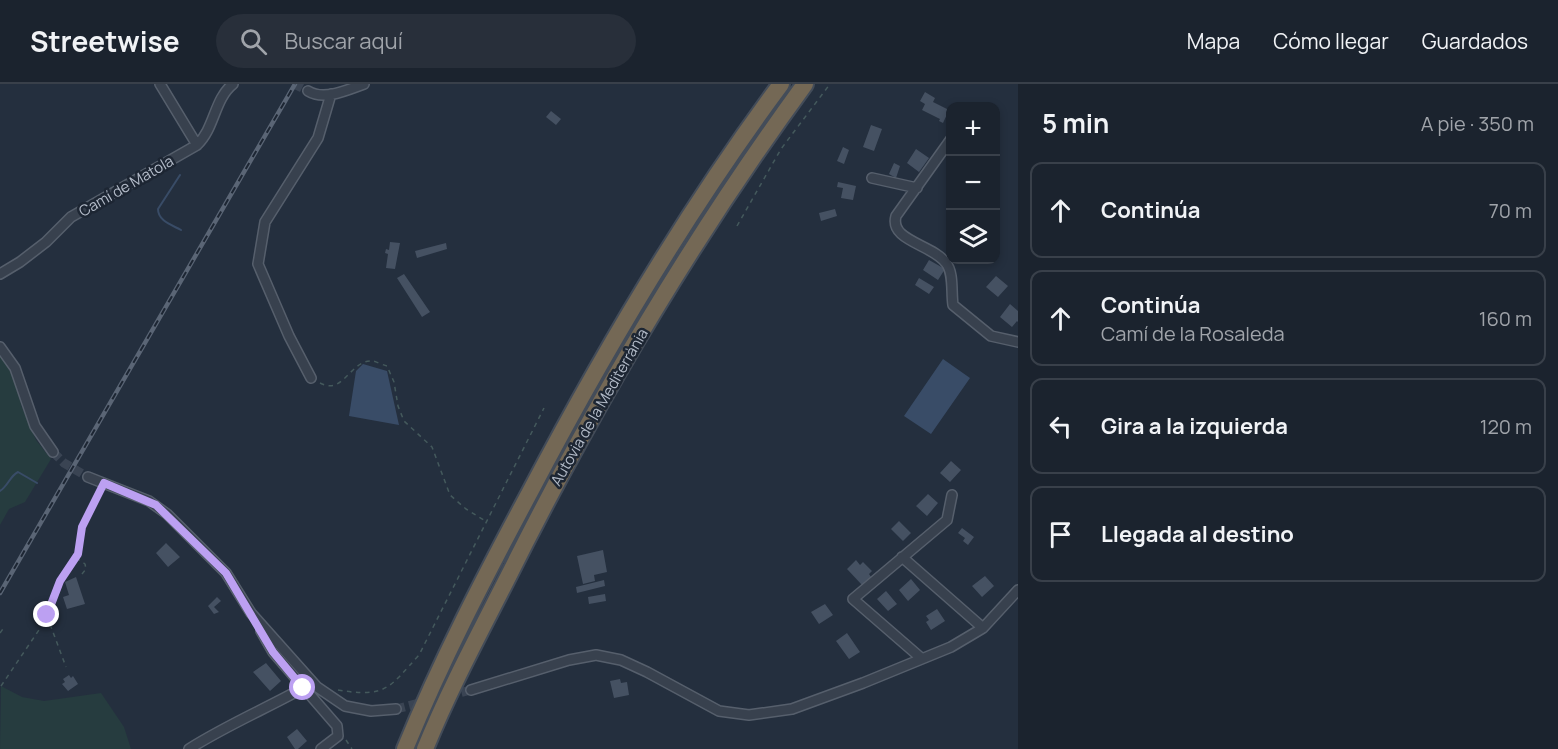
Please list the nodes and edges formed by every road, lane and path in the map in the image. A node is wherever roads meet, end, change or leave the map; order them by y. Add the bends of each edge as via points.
1 (160, 84) edge
2 (233, 84) edge
3 (364, 84) edge
4 (782, 84) edge
5 (805, 84) edge
6 (830, 84) edge
7 (308, 91) tunnel mouth
8 (331, 94) junction
9 (197, 145) junction
10 (946, 147) edge
11 (872, 178) dead end
12 (917, 188) junction
13 (737, 226) dead end
14 (0, 274) edge
15 (1018, 342) edge
16 (0, 347) edge
17 (311, 378) joint
18 (544, 408) dead end
19 (53, 452) tunnel mouth
20 (88, 477) tunnel mouth
21 (104, 483) junction
22 (952, 495) dead end
23 (487, 522) junction
24 (76, 557) junction
25 (902, 557) junction
26 (82, 574) dead end
27 (1018, 590) edge
28 (251, 613) junction
29 (47, 615) junction
30 (4, 626) dead end
31 (983, 628) junction
32 (0, 633) edge
33 (921, 658) junction
34 (66, 667) dead end
35 (1, 686) edge
36 (303, 688) junction
37 (336, 690) dead end
38 (471, 690) tunnel mouth
39 (396, 710) tunnel mouth
40 (189, 749) edge
41 (321, 749) edge
42 (405, 749) edge
43 (425, 749) edge

1 - 9 street
2 - 9 street, Camí de Matola
3 - 8 street
4 - 42 highway, Autovia de la Mediterrània via 738,142 662,259 572,412 490,568
5 - 43 highway, Autovia de la Mediterrània via 700,237 616,374 526,540
6 - 13 path via 781,149
7 - 8 street
8 - 17 street via 318,138 265,222 258,264
9 - 14 street, Camí de Matola via 71,217 46,242
10 - 12 street
11 - 12 street
12 - 15 street via 896,216 897,232 937,254 948,265 953,305 991,336
16 - 19 street via 15,368 34,426
17 - 23 path via 327,387 335,386 362,363 374,361 387,366 404,421 432,447 450,495
18 - 23 path
20 - 21 street
21 - 24 path via 82,527
21 - 28 street via 149,501 167,514 226,573
22 - 25 street via 947,520
23 - 37 path via 419,655 391,686 365,694
24 - 26 path via 87,568
24 - 29 path via 60,581
25 - 31 street
25 - 33 street via 853,599
27 - 31 street
28 - 36 street via 273,652
28 - 39 street via 316,687 345,706
29 - 34 path
29 - 35 path
30 - 32 path
31 - 33 street via 951,647
33 - 38 street via 792,709 749,716 719,711 621,660 596,655
36 - 40 street
36 - 41 street via 337,726 338,736

